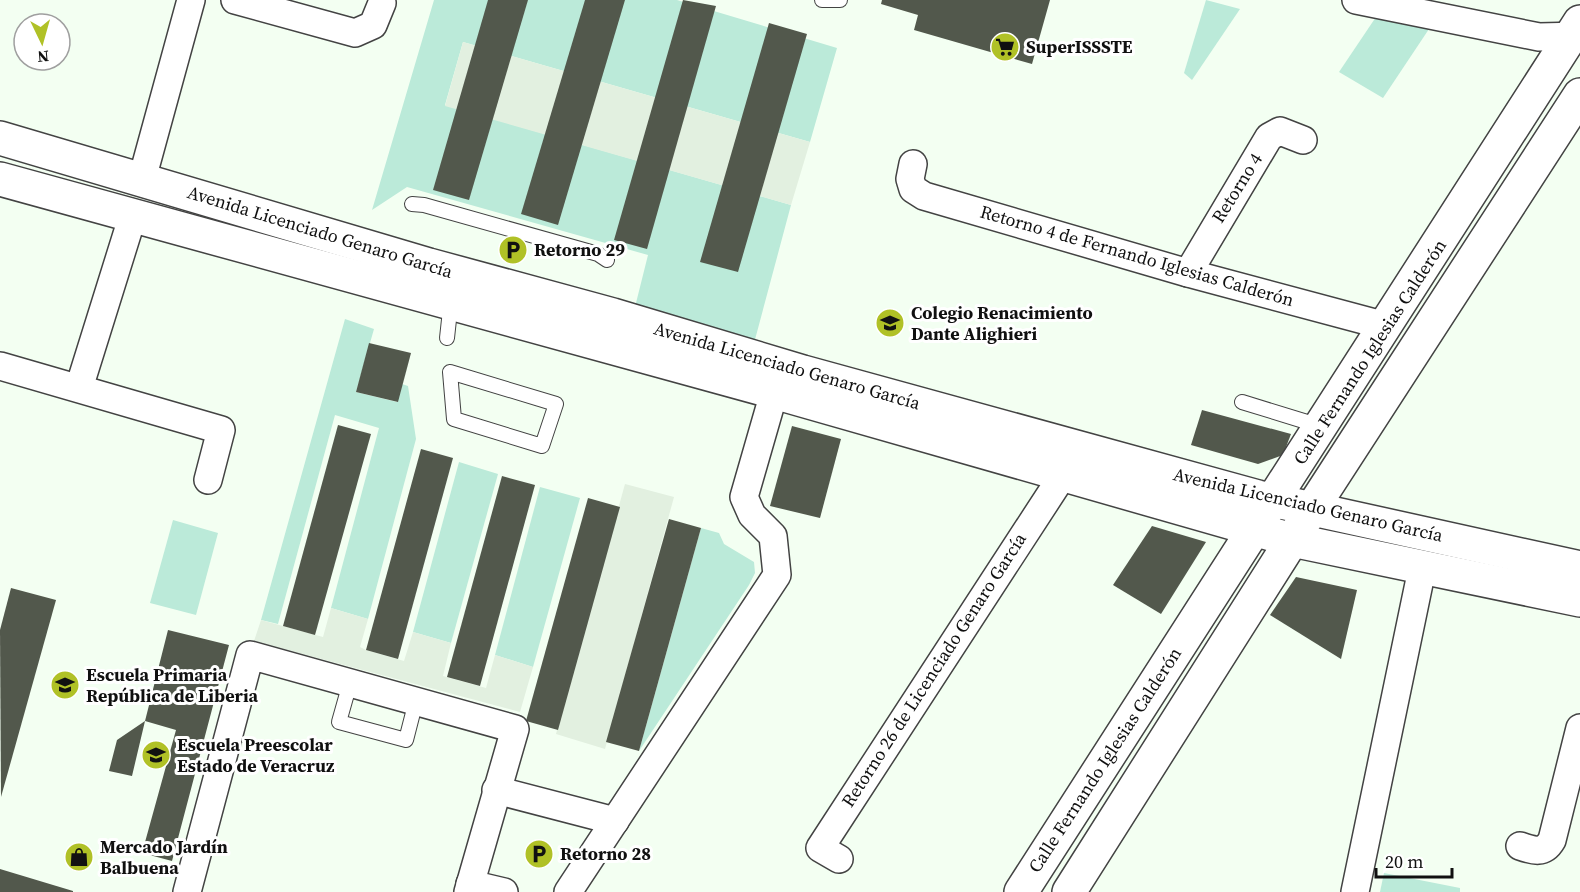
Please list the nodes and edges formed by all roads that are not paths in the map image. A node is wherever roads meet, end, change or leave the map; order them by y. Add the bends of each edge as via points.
1 (191, 0) edge
2 (234, 0) edge
3 (822, 0) edge
4 (840, 0) edge
5 (1356, 0) edge
6 (382, 3) dead end
7 (1577, 32) edge
8 (1580, 95) edge
9 (0, 138) edge
10 (1302, 140) dead end
11 (913, 164) dead end
12 (0, 179) edge
13 (142, 179) junction
14 (412, 204) dead end
15 (132, 215) junction
16 (279, 221) junction
17 (268, 252) junction
18 (607, 260) dead end
19 (1188, 273) junction
20 (455, 289) junction
21 (1386, 326) junction
22 (447, 338) dead end
23 (0, 366) edge
24 (450, 372) joint
25 (778, 379) junction
26 (79, 388) junction
27 (1242, 402) dead end
28 (910, 416) junction
29 (1322, 426) junction
30 (1063, 475) junction
31 (208, 480) dead end
32 (1274, 500) junction
33 (1313, 507) junction
34 (1252, 530) junction
35 (1292, 540) junction
36 (1580, 568) edge
37 (1422, 569) junction
38 (1580, 600) edge
39 (350, 683) junction
40 (416, 701) junction
41 (1580, 728) edge
42 (496, 790) junction
43 (615, 821) junction
44 (1520, 846) dead end
45 (839, 859) dead end
46 (469, 888) edge
47 (187, 892) edge
48 (504, 892) edge
49 (568, 892) edge
50 (1021, 892) edge
51 (1070, 892) edge
52 (1355, 892) edge

1 - 13 street
2 - 6 street via 355,33 374,25
3 - 4 lane
5 - 7 street via 1539,37
7 - 21 street, Calle Fernando Iglesias Calderón
8 - 33 street, Calle Fernando Iglesias Calderón
9 - 13 street, Avenida Licenciado Genaro García
10 - 19 street, Retorno 4 via 1280,131 1269,138
11 - 19 street, Retorno 4 de Fernando Iglesias Calderón via 913,189 924,196
12 - 15 street, Avenida Licenciado Genaro García
13 - 16 street, Avenida Licenciado Genaro García
14 - 18 lane via 598,254
15 - 17 street, Avenida Licenciado Genaro García
15 - 26 street
16 - 17 street
16 - 20 street, Avenida Licenciado Genaro García
17 - 20 street, Avenida Licenciado Genaro García
19 - 21 street, Retorno 4 de Fernando Iglesias Calderón
20 - 22 lane
20 - 25 street, Avenida Licenciado Genaro García
21 - 29 street, Calle Fernando Iglesias Calderón
23 - 26 street
24 - 24 lane via 454,419 542,446 556,404
25 - 28 street, Avenida Licenciado Genaro García
25 - 43 street via 744,497 752,515 773,536 777,575
26 - 31 street via 221,430
27 - 29 lane
28 - 30 street, Avenida Licenciado Genaro García
28 - 32 street, Avenida Licenciado Genaro García
29 - 32 street, Calle Fernando Iglesias Calderón
30 - 34 street, Avenida Licenciado Genaro García
30 - 45 street, Retorno 26 de Licenciado Genaro García via 820,848
32 - 33 street, Avenida Licenciado Genaro García
32 - 34 street, Calle Fernando Iglesias Calderón
33 - 35 street, Calle Fernando Iglesias Calderón
33 - 36 street, Avenida Licenciado Genaro García
34 - 35 street, Avenida Licenciado Genaro García
34 - 50 street, Calle Fernando Iglesias Calderón
35 - 37 street, Avenida Licenciado Genaro García
35 - 51 street, Calle Fernando Iglesias Calderón
37 - 38 street, Avenida Licenciado Genaro García
37 - 52 street
39 - 40 street
39 - 40 lane via 339,722 405,740
39 - 47 street via 250,655
40 - 42 street via 515,729
41 - 44 street via 1548,848
42 - 43 street
42 - 46 street
43 - 49 street
46 - 48 street

